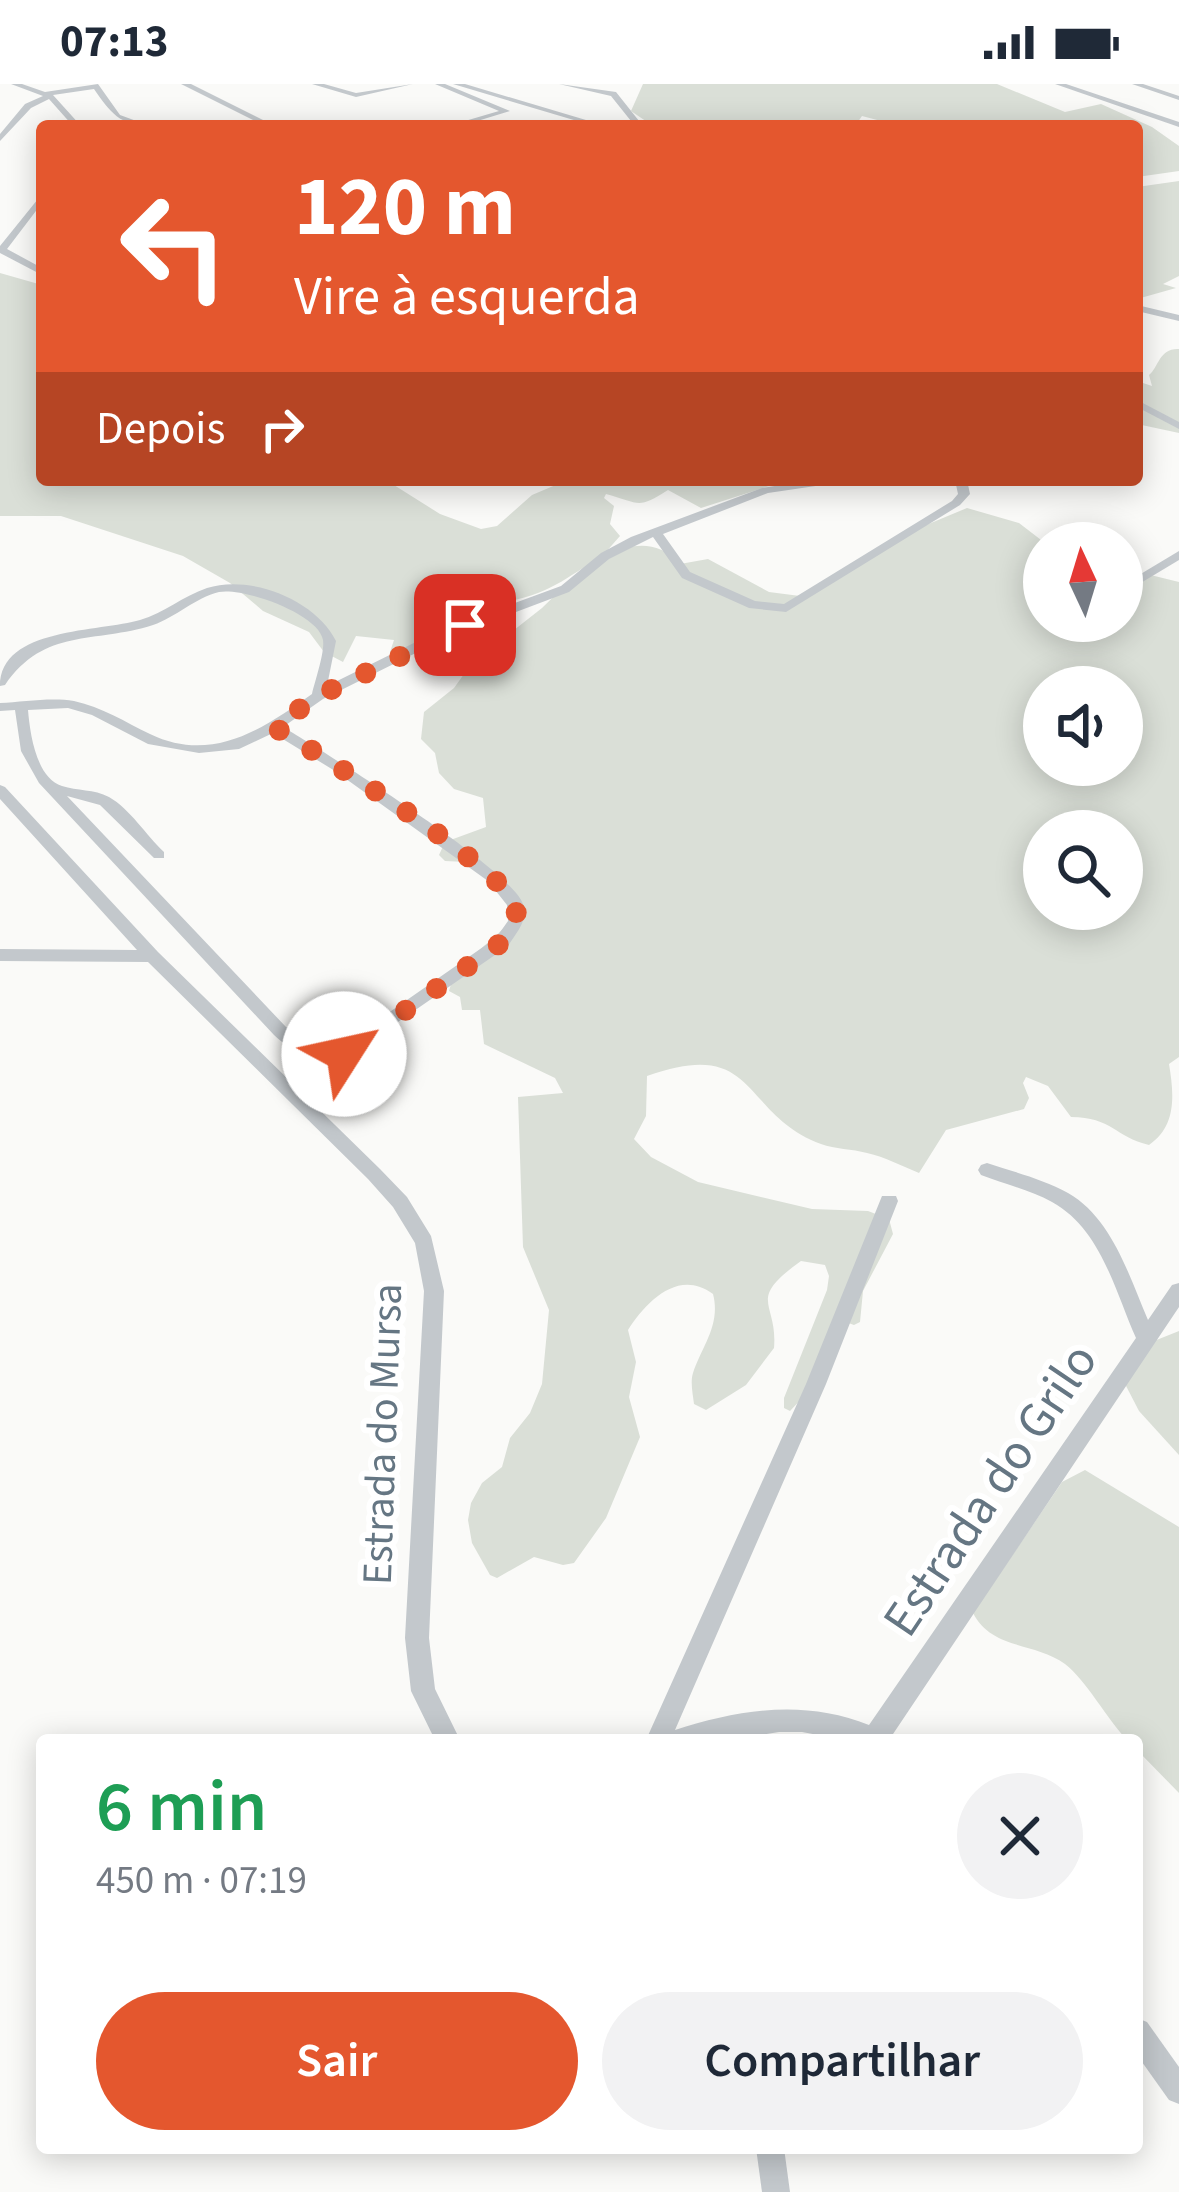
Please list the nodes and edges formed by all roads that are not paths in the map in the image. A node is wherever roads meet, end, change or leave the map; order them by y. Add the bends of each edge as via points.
1 (15, 84) edge
2 (185, 84) edge
3 (316, 84) edge
4 (409, 84) edge
5 (439, 84) edge
6 (457, 84) edge
7 (562, 84) edge
8 (1059, 84) edge
9 (1097, 84) edge
10 (1136, 84) edge
11 (95, 86) edge
12 (48, 95) junction
13 (1179, 98) edge
14 (1126, 107) junction
15 (13, 110) dead end
16 (24, 111) junction
17 (506, 111) junction
18 (71, 120) edge
19 (127, 120) edge
20 (259, 120) edge
21 (474, 120) edge
22 (512, 120) edge
23 (581, 120) edge
24 (634, 120) edge
25 (1179, 125) edge
26 (0, 139) edge
27 (36, 204) edge
28 (1, 249) edge
29 (36, 269) edge
30 (1143, 309) edge
31 (1179, 318) edge
32 (1143, 406) edge
33 (1179, 426) edge
34 (794, 486) edge
35 (962, 486) edge
36 (657, 534) junction
37 (1179, 555) edge
38 (1143, 575) edge
39 (0, 682) edge
40 (318, 696) junction
41 (21, 705) junction
42 (0, 707) edge
43 (274, 727) junction
44 (0, 790) edge
45 (53, 790) junction
46 (159, 855) dead end
47 (0, 955) edge
48 (152, 956) junction
49 (987, 1170) dead end
50 (889, 1201) dead end
51 (1179, 1291) edge
52 (1144, 1336) junction
53 (445, 1734) edge
54 (661, 1734) edge
55 (704, 1734) edge
56 (859, 1734) edge
57 (879, 1734) edge
58 (1143, 2039) edge
59 (1174, 2074) edge
60 (771, 2154) edge
61 (776, 2192) edge

1 - 12 street
2 - 20 street
3 - 4 street via 364,95
5 - 17 street
6 - 23 street
7 - 24 street via 613,94
8 - 14 street
9 - 14 street
10 - 13 street
11 - 12 street
11 - 19 street
12 - 16 street
12 - 18 street
14 - 25 street
15 - 16 street
16 - 26 street
17 - 21 street
17 - 22 street
27 - 28 street
28 - 29 street
30 - 31 street
32 - 33 street
34 - 36 street
35 - 36 street via 956,503 786,608 753,605 686,575
36 - 40 street via 605,556 565,589 476,620
37 - 38 street
39 - 40 street via 42,641 148,622 236,586 324,629 330,641
40 - 43 street
41 - 42 street
41 - 43 street via 69,704 153,741 199,749 234,746
41 - 45 street via 25,748
43 - 45 street via 493,878 515,904 516,921 502,942 344,1054 307,1054 280,1031
44 - 48 street, Estrada do Mursa
45 - 46 street via 115,804
47 - 48 street
48 - 53 street, Estrada do Mursa via 374,1174 424,1242 434,1357 417,1638 423,1690
49 - 52 street via 1078,1210 1101,1240
50 - 54 street
51 - 52 street, Estrada do Grilo
52 - 57 street, Estrada do Grilo
55 - 56 street via 801,1717
58 - 59 street
60 - 61 street

